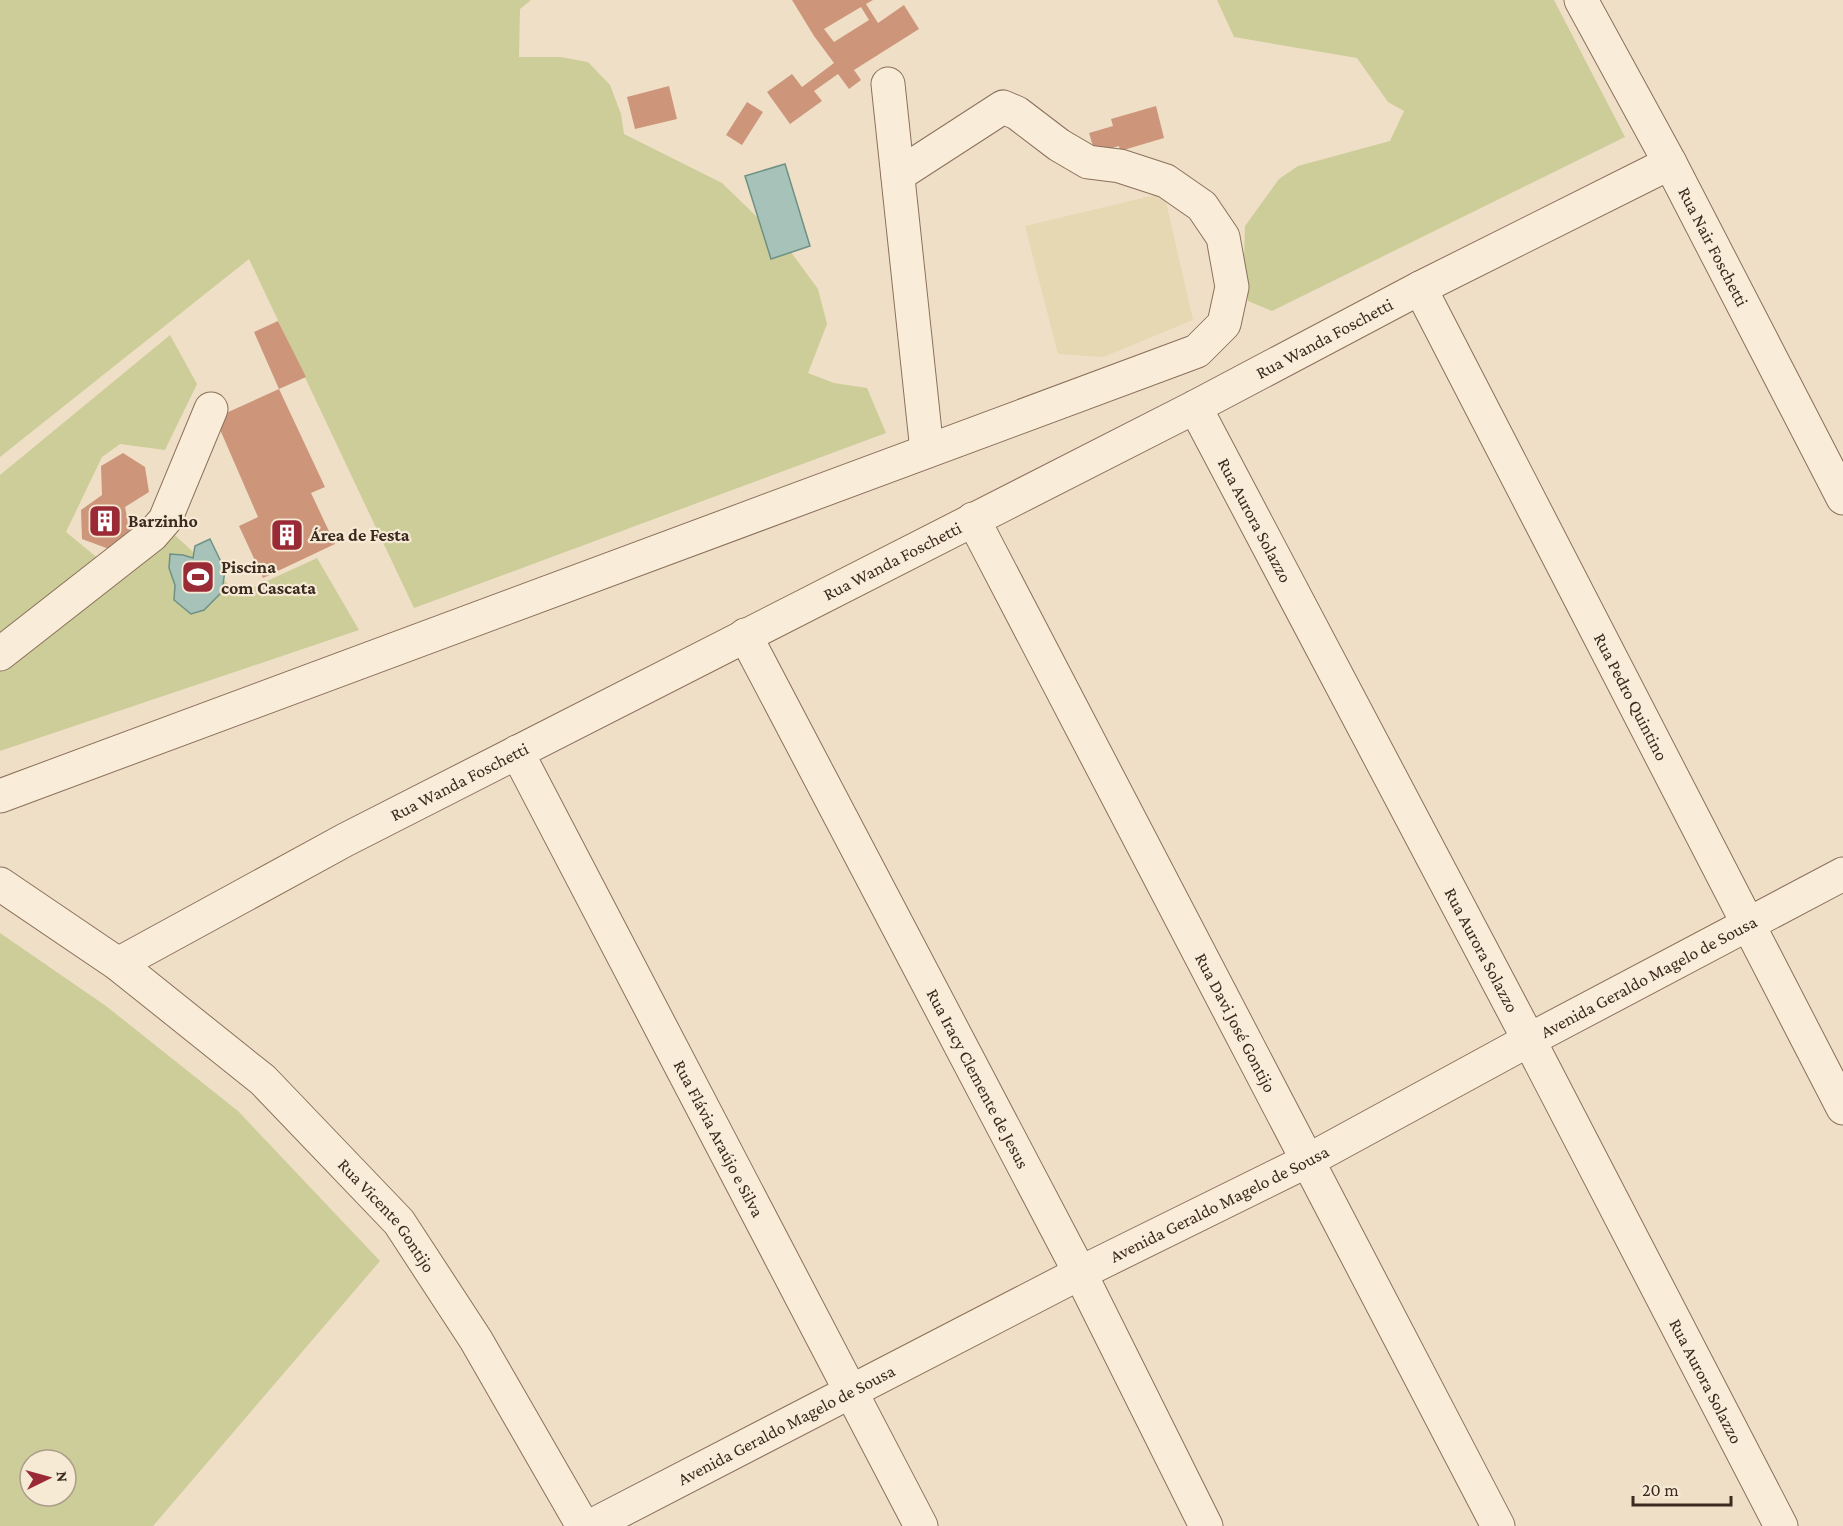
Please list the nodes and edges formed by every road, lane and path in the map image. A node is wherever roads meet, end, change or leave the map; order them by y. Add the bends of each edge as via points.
1 (1581, 0) edge
2 (888, 84) dead end
3 (1670, 163) junction
4 (898, 175) junction
5 (1420, 288) junction
6 (1195, 407) junction
7 (211, 409) dead end
8 (927, 451) junction
9 (1843, 498) edge
10 (973, 519) junction
11 (745, 634) junction
12 (0, 654) edge
13 (517, 752) junction
14 (0, 796) edge
15 (1843, 874) edge
16 (0, 884) edge
17 (1749, 924) junction
18 (118, 964) junction
19 (1529, 1040) junction
20 (1843, 1108) edge
21 (1307, 1161) junction
22 (1080, 1273) junction
23 (850, 1392) junction
24 (583, 1526) edge
25 (591, 1526) edge
26 (921, 1526) edge
27 (1206, 1526) edge
28 (1498, 1526) edge
29 (1781, 1526) edge

1 - 3 street, Rua Nair Foschetti
2 - 4 street
3 - 5 street, Rua Wanda Foschetti
3 - 9 street, Rua Nair Foschetti
4 - 8 street
4 - 8 street via 1003,107 1088,162 1120,166 1166,182 1202,206 1223,237 1232,287 1224,324 1197,351
5 - 6 street, Rua Wanda Foschetti
5 - 17 street, Rua Pedro Quintino
6 - 10 street, Rua Wanda Foschetti
6 - 19 street, Rua Aurora Solazzo
7 - 12 street via 165,520 152,535
8 - 14 street
10 - 11 street, Rua Wanda Foschetti
10 - 21 street, Rua Davi José Gontijo
11 - 13 street, Rua Wanda Foschetti
11 - 22 street, Rua Iracy Clemente de Jesus
13 - 18 street, Rua Wanda Foschetti
13 - 23 street, Rua Flávia Araújo e Silva
15 - 17 street, Avenida Geraldo Magelo de Sousa
16 - 18 street, Rua Vicente Gontijo
17 - 19 street, Avenida Geraldo Magelo de Sousa
17 - 20 street, Rua Pedro Quintino
18 - 24 street, Rua Vicente Gontijo via 263,1080 399,1222 476,1341
19 - 21 street, Avenida Geraldo Magelo de Sousa
19 - 29 street, Rua Aurora Solazzo
21 - 22 street, Avenida Geraldo Magelo de Sousa
21 - 28 street, Rua Davi José Gontijo
22 - 23 street, Avenida Geraldo Magelo de Sousa
22 - 27 street, Rua Iracy Clemente de Jesus
23 - 25 street, Avenida Geraldo Magelo de Sousa
23 - 26 street, Rua Flávia Araújo e Silva

